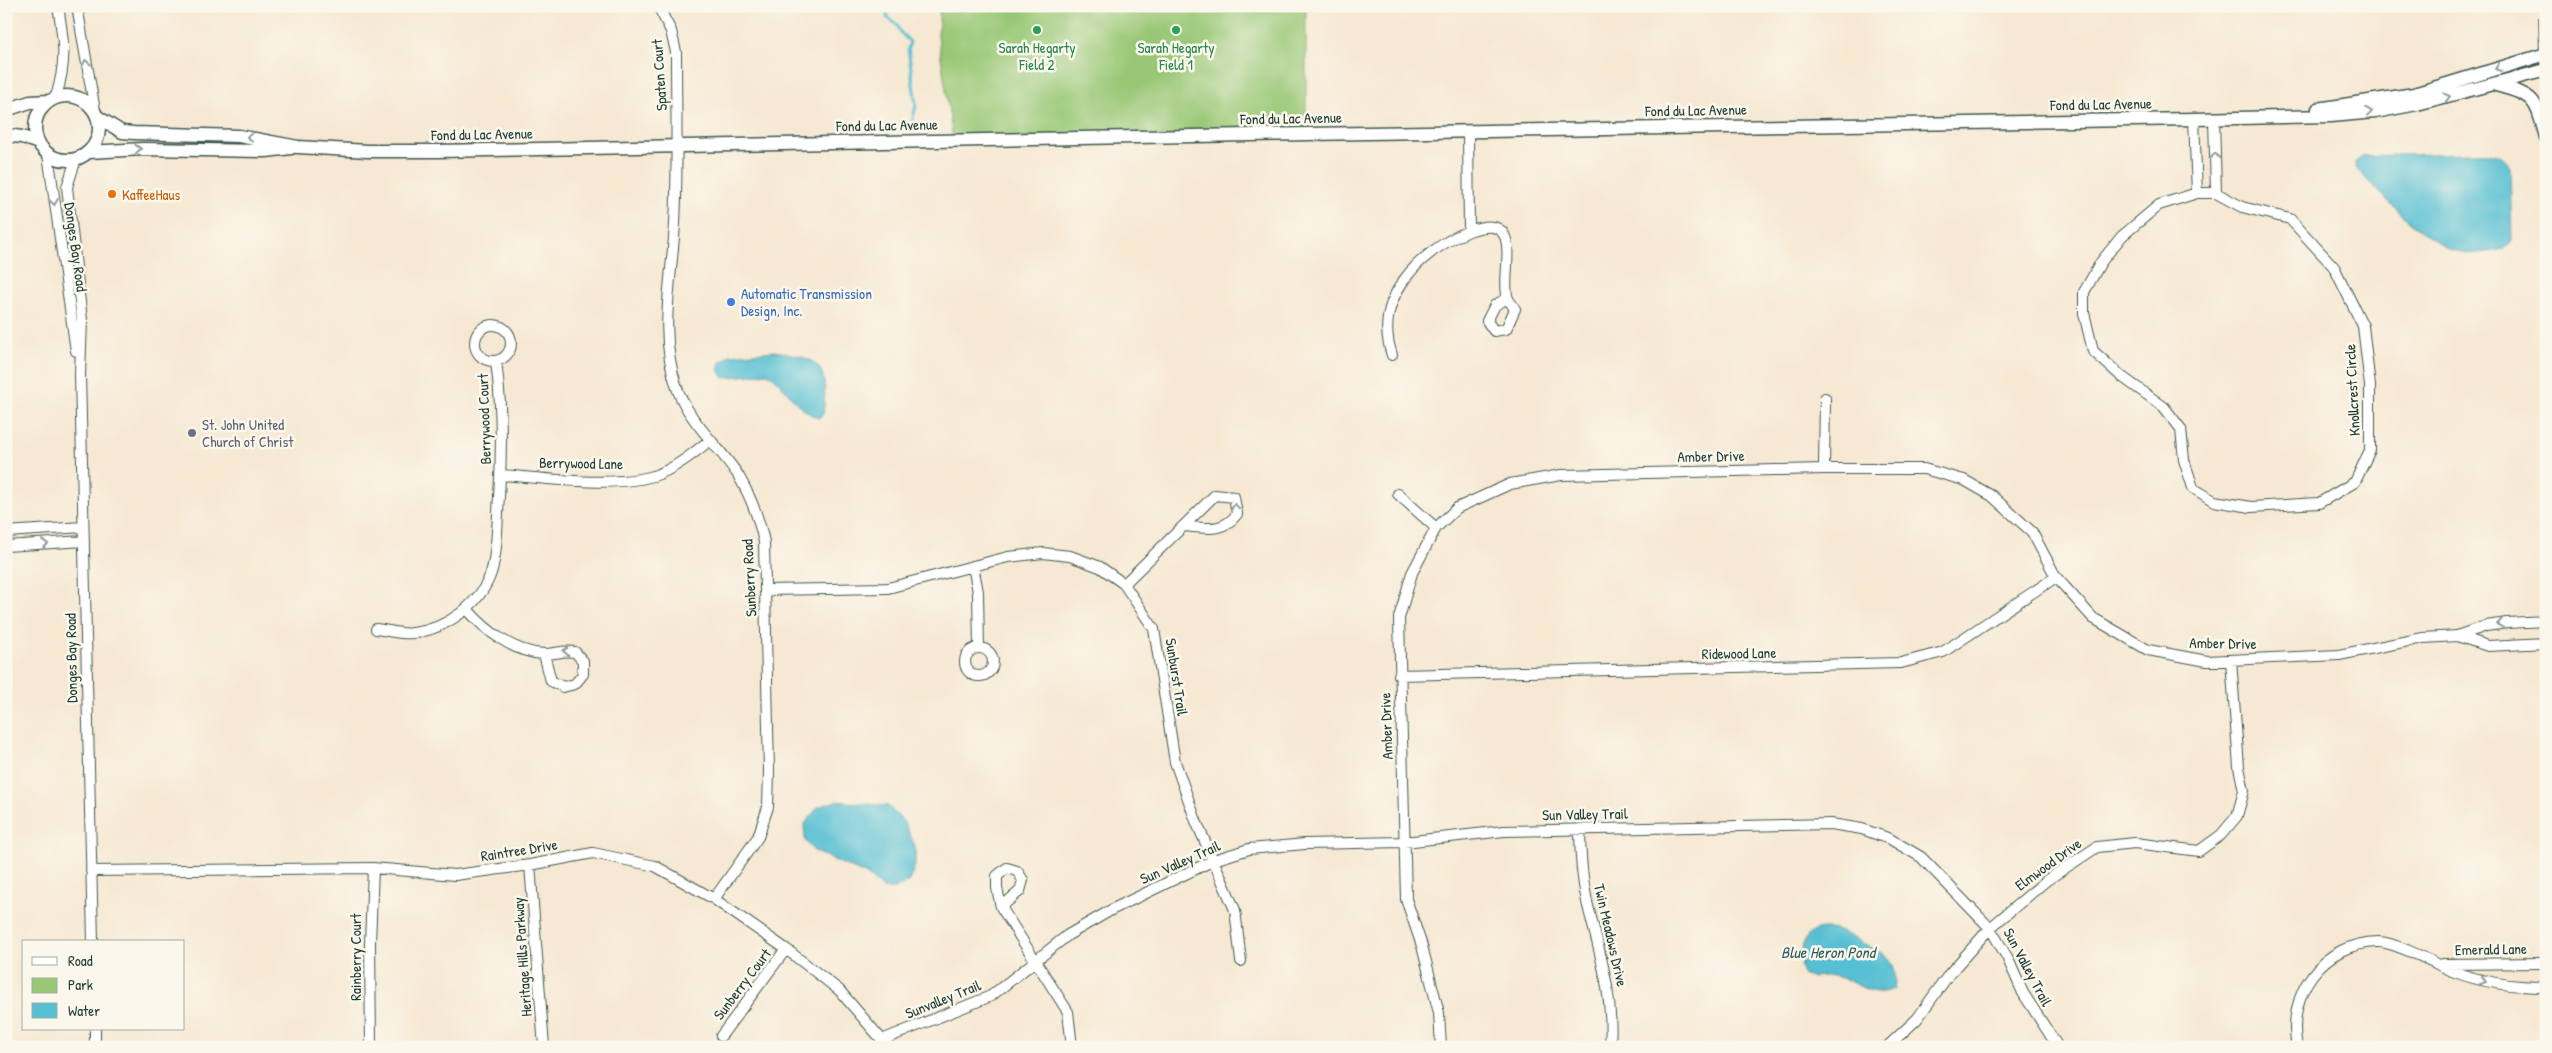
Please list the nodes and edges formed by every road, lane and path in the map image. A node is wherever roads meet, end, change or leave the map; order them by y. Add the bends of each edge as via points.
1 (58, 6) edge
2 (77, 6) edge
3 (658, 6) edge
4 (2544, 6) edge
5 (2545, 54) edge
6 (2546, 69) edge
7 (2493, 85) junction
8 (52, 99) junction
9 (6, 110) edge
10 (97, 114) junction
11 (2286, 115) junction
12 (2214, 118) junction
13 (2194, 119) junction
14 (1468, 131) junction
15 (6, 135) edge
16 (2546, 137) edge
17 (39, 143) junction
18 (677, 146) junction
19 (298, 147) junction
20 (89, 152) junction
21 (48, 154) junction
22 (76, 159) junction
23 (2197, 193) junction
24 (2216, 193) junction
25 (1469, 231) junction
26 (1508, 298) dead end
27 (1392, 355) dead end
28 (496, 361) dead end
29 (80, 374) junction
30 (1825, 398) dead end
31 (710, 440) junction
32 (1824, 469) junction
33 (501, 475) junction
34 (1398, 494) dead end
35 (1183, 526) junction
36 (84, 527) junction
37 (1436, 528) junction
38 (6, 532) edge
39 (84, 541) junction
40 (6, 546) edge
41 (973, 566) junction
42 (2056, 577) junction
43 (1124, 584) junction
44 (766, 590) junction
45 (467, 609) junction
46 (2546, 621) edge
47 (376, 629) dead end
48 (2457, 636) junction
49 (2546, 643) edge
50 (979, 648) dead end
51 (544, 654) dead end
52 (2230, 660) junction
53 (1399, 675) junction
54 (1580, 829) junction
55 (1404, 842) junction
56 (1214, 860) junction
57 (530, 865) junction
58 (373, 868) junction
59 (91, 871) junction
60 (714, 899) junction
61 (1001, 907) dead end
62 (1990, 928) junction
63 (93, 940) edge
64 (786, 949) junction
65 (1035, 961) junction
66 (1241, 961) dead end
67 (2546, 963) edge
68 (2437, 964) junction
69 (2546, 987) edge
70 (95, 1030) edge
71 (721, 1036) dead end
72 (882, 1043) edge
73 (95, 1047) edge
74 (370, 1047) edge
75 (544, 1047) edge
76 (1072, 1047) edge
77 (1441, 1047) edge
78 (1610, 1047) edge
79 (1887, 1047) edge
80 (2058, 1047) edge
81 (2297, 1047) edge

1 - 8 street via 65,51
10 -> 2 street
3 - 18 street, Spaten Court via 671,31 676,52
4 - 5 street
5 - 6 main road
5 -> 11 main road, Fond du Lac Avenue via 2414,94
6 - 7 main road, Fond du Lac Avenue
11 -> 7 main road, Fond du Lac Avenue via 2331,116 2375,112
7 - 16 main road via 2519,91 2534,101
8 - 9 main road
8 - 10 main road via 78,97
8 - 17 main road via 37,117 35,130
19 -> 10 main road, Fond du Lac Avenue via 239,136 122,132
10 - 20 main road via 98,140
11 - 12 main road, Fond du Lac Avenue
12 - 13 main road, Fond du Lac Avenue
24 -> 12 street
13 - 14 main road, Fond du Lac Avenue
13 - 23 street
14 - 18 main road, Fond du Lac Avenue
14 - 25 street
15 - 17 main road
17 - 21 main road
18 - 19 main road, Fond du Lac Avenue via 437,151
18 - 31 street, Sunberry Road via 667,351 678,390
20 -> 19 main road, Fond du Lac Avenue via 169,148 266,151
20 - 22 main road
21 - 22 main road via 61,160
21 -> 29 street, Donges Bay Road
22 - 29 street, Donges Bay Road via 67,188 82,320
23 - 24 street, Knollcrest Circle
23 - 24 street, Knollcrest Circle via 2158,205 2122,236 2101,262 2084,292 2084,314 2093,351 2164,407 2180,430 2184,460 2193,488 2214,501 2251,507 2320,503 2355,482 2370,450 2370,386 2363,326 2334,267 2290,219 2242,207
25 - 26 street via 1490,227 1505,236
25 - 27 street via 1427,253 1407,274 1387,324
28 - 33 street, Berrywood Court via 501,403
29 - 36 street, Donges Bay Road
30 - 32 street
31 - 33 street, Berrywood Lane via 685,460 657,474 622,480
31 - 44 street, Sunberry Road via 738,475 758,512 764,542
32 - 37 street, Amber Drive via 1561,475 1510,484 1457,508
32 - 42 street, Amber Drive via 1924,469 1964,480 1992,496 2032,532
33 - 45 street, Berrywood Court via 490,574
34 - 37 street
35 -> 35 street via 1217,528 1230,524 1237,514 1234,497 1215,495
35 - 43 street
36 - 38 street
36 - 39 street, Donges Bay Road
37 - 53 street, Amber Drive via 1412,573 1399,618
40 -> 39 street
39 - 59 street, Donges Bay Road
41 - 43 street, Sunburst Trail via 1043,553 1070,556 1100,567
41 - 44 street, Sunburst Trail via 888,588
41 - 50 street via 978,592
42 - 52 street, Amber Drive via 2093,618 2148,650 2207,660
42 - 53 street, Ridewood Lane via 1943,652 1901,663
43 - 56 street, Sunburst Trail via 1154,629 1175,762
44 - 60 street, Sunberry Road via 768,807 758,837
45 - 47 street, Berrywood Court via 449,622 413,634
45 - 51 street via 500,639
46 -> 48 street, Amber Drive via 2500,624
48 - 49 street, Amber Drive via 2488,646
48 - 52 street, Amber Drive via 2423,638 2339,655
52 - 62 street, Elmwood Drive via 2244,791 2237,816 2221,835 2199,851 2134,843 2097,847 2047,880
53 - 55 street, Amber Drive
54 - 55 street, Sun Valley Trail via 1504,831
54 - 62 street, Sun Valley Trail via 1831,824 1862,829 1890,839 1922,857
54 - 78 street, Twin Meadows Drive via 1580,862 1587,902 1610,1000
55 - 56 street, Sun Valley Trail via 1248,849
55 - 77 street, Amber Drive via 1406,899 1439,1013
56 - 65 street, Sun Valley Trail via 1094,920 1068,935
56 - 66 street, Sunburst Trail via 1235,910
57 - 58 street, Raintree Drive via 454,875
57 - 60 street, Raintree Drive via 593,853 655,866
57 - 75 street, Heritage Hills Parkway
58 - 59 street, Raintree Drive
58 - 74 street, Rainberry Court
59 - 63 street, Donges Bay Road
60 - 64 street, Raintree Drive
61 - 65 street
62 - 79 street, Elmwood Drive via 1950,973 1917,1019
62 - 80 street, Sun Valley Trail via 2023,993
64 - 71 street, Sunberry Court
64 - 72 street, Raintree Drive via 839,990
65 - 72 street, Sunvalley Trail via 991,996
65 - 76 street via 1068,1012
67 - 68 street, Emerald Lane
68 -> 69 street, Emerald Lane via 2495,985
68 - 81 street, Emerald Lane via 2379,942 2347,946 2319,965 2303,986 2294,1014
70 - 73 street

